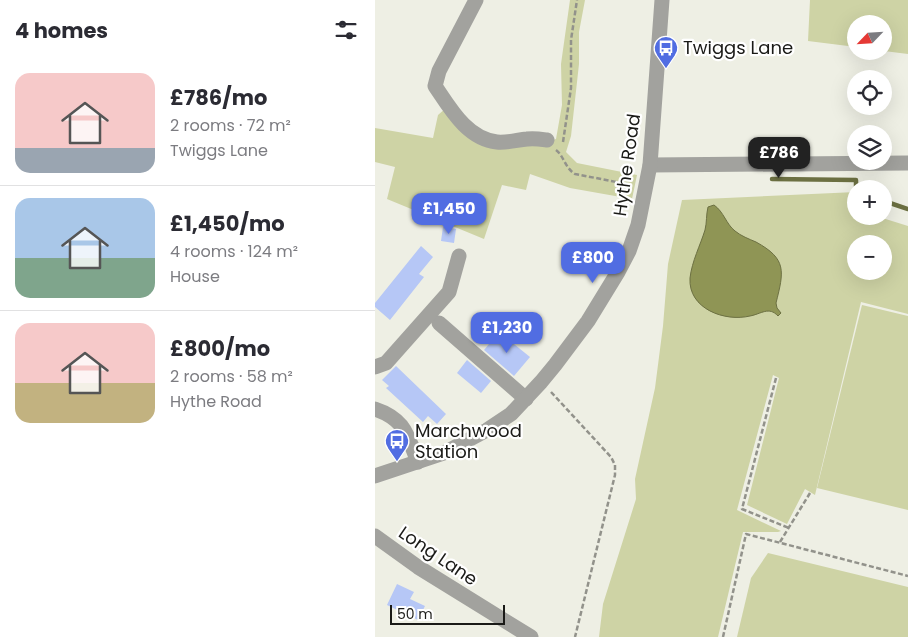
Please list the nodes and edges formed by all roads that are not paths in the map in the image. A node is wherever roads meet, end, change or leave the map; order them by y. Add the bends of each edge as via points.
1 (476, 0) edge
2 (662, 0) edge
3 (547, 140) dead end
4 (908, 162) edge
5 (650, 165) junction
6 (459, 256) dead end
7 (439, 322) dead end
8 (375, 367) edge
9 (526, 399) junction
10 (375, 410) edge
11 (418, 462) junction
12 (375, 476) edge
13 (375, 536) edge
14 (531, 637) edge

1 - 3 street via 439,71 435,86 461,122 481,138 495,142
2 - 5 street, Hythe Road
4 - 5 street
5 - 9 street, Hythe Road via 629,252 588,321
6 - 8 street via 449,292 386,363
7 - 9 street
9 - 11 street, Hythe Road via 487,430 444,453
10 - 11 street via 402,425
11 - 12 street, Hythe Road
13 - 14 street, Long Lane via 418,567

